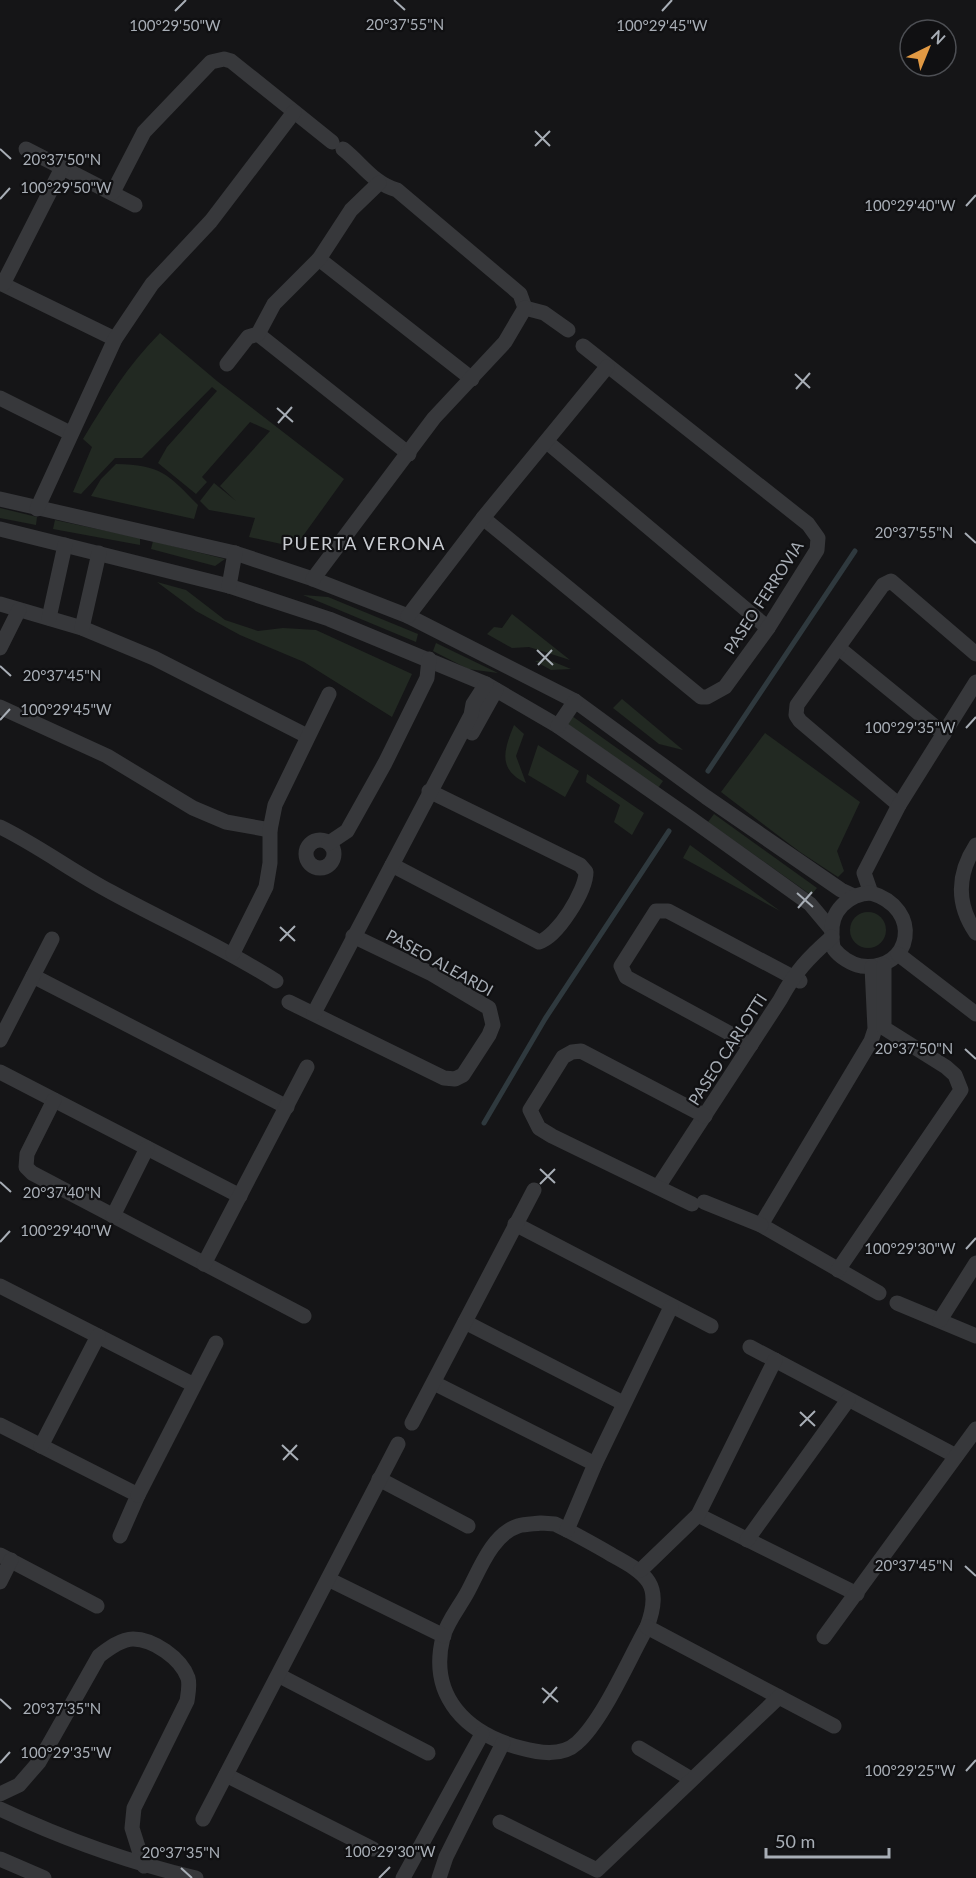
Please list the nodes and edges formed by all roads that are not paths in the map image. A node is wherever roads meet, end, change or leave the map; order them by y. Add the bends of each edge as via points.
1 (294, 112) junction
2 (26, 149) dead end
3 (62, 168) junction
4 (379, 183) junction
5 (112, 192) junction
6 (135, 205) dead end
7 (319, 259) junction
8 (1, 284) edge
9 (525, 308) junction
10 (568, 330) dead end
11 (258, 334) junction
12 (116, 339) junction
13 (582, 346) dead end
14 (227, 364) dead end
15 (607, 367) junction
16 (472, 379) junction
17 (0, 398) edge
18 (70, 433) junction
19 (547, 442) junction
20 (409, 454) junction
21 (0, 499) edge
22 (37, 509) junction
23 (483, 518) junction
24 (0, 529) edge
25 (65, 545) junction
26 (99, 553) junction
27 (235, 553) junction
28 (313, 579) junction
29 (229, 586) junction
30 (0, 604) edge
31 (19, 610) junction
32 (408, 616) junction
33 (49, 618) junction
34 (82, 628) junction
35 (768, 628) junction
36 (0, 648) edge
37 (840, 649) junction
38 (976, 654) edge
39 (429, 659) junction
40 (976, 682) edge
41 (491, 687) junction
42 (329, 694) dead end
43 (575, 701) junction
44 (0, 707) edge
45 (558, 726) junction
46 (944, 734) junction
47 (307, 736) junction
48 (434, 794) junction
49 (899, 805) junction
50 (0, 827) edge
51 (270, 830) junction
52 (329, 843) dead end
53 (976, 845) edge
54 (396, 868) junction
55 (871, 893) junction
56 (854, 896) junction
57 (976, 933) edge
58 (358, 938) junction
59 (832, 938) junction
60 (52, 939) dead end
61 (233, 953) junction
62 (898, 954) junction
63 (878, 966) junction
64 (33, 976) junction
65 (796, 979) junction
66 (276, 981) dead end
67 (289, 1002) dead end
68 (976, 1014) edge
69 (319, 1015) junction
70 (879, 1029) junction
71 (0, 1040) edge
72 (751, 1045) junction
73 (307, 1067) dead end
74 (0, 1072) edge
75 (54, 1100) junction
76 (287, 1107) junction
77 (705, 1116) junction
78 (147, 1148) junction
79 (658, 1187) junction
80 (534, 1190) dead end
81 (240, 1196) junction
82 (113, 1216) junction
83 (515, 1224) junction
84 (761, 1225) junction
85 (976, 1263) edge
86 (204, 1264) junction
87 (838, 1270) junction
88 (0, 1286) edge
89 (879, 1293) dead end
90 (897, 1303) dead end
91 (671, 1307) junction
92 (304, 1316) dead end
93 (940, 1320) junction
94 (465, 1322) junction
95 (711, 1326) dead end
96 (98, 1336) junction
97 (976, 1336) edge
98 (216, 1343) dead end
99 (750, 1347) dead end
100 (775, 1360) junction
101 (434, 1383) junction
102 (194, 1385) junction
103 (848, 1400) junction
104 (624, 1403) junction
105 (412, 1423) dead end
106 (0, 1425) edge
107 (976, 1429) edge
108 (398, 1444) dead end
109 (41, 1446) junction
110 (956, 1456) junction
111 (595, 1464) junction
112 (380, 1479) junction
113 (138, 1495) junction
114 (698, 1515) junction
115 (468, 1526) dead end
116 (567, 1530) junction
117 (120, 1536) dead end
118 (747, 1540) junction
119 (5, 1558) edge
120 (641, 1570) junction
121 (330, 1580) junction
122 (0, 1582) edge
123 (857, 1594) junction
124 (97, 1606) dead end
125 (647, 1627) junction
126 (444, 1636) junction
127 (824, 1637) dead end
128 (279, 1676) junction
129 (779, 1697) junction
130 (834, 1726) dead end
131 (482, 1734) junction
132 (503, 1743) junction
133 (639, 1748) dead end
134 (428, 1753) dead end
135 (226, 1775) junction
136 (692, 1779) junction
137 (0, 1794) edge
138 (0, 1809) edge
139 (203, 1819) dead end
140 (500, 1822) dead end
141 (373, 1849) dead end
142 (0, 1859) edge
143 (144, 1866) junction
144 (593, 1874) edge
145 (44, 1878) edge
146 (196, 1878) edge
147 (403, 1878) edge
148 (439, 1878) edge

1 - 4 street via 365,167
1 - 5 street via 231,61 217,59 144,132
1 - 12 street via 211,221 152,284
2 - 3 street
3 - 5 street
3 - 8 street
4 - 7 street via 351,210
4 - 9 street via 397,190 520,294
5 - 6 street
7 - 11 street via 274,304
7 - 16 street
8 - 12 street
9 - 10 street via 544,313
9 - 16 street via 505,342
11 - 14 street via 248,337
11 - 20 street
12 - 18 street
13 - 15 street, PASEO FERROVIA
15 - 19 street
15 - 35 street, PASEO FERROVIA via 808,524 818,538 817,550
16 - 20 street via 434,418
17 - 18 street
18 - 22 street
19 - 23 street
19 - 35 street
20 - 28 street
21 - 22 street
22 - 27 street
23 - 32 street
23 - 35 street, PASEO FERROVIA via 701,697 707,698 725,687
24 - 25 street
25 - 26 street
25 - 33 street
26 - 29 street
26 - 34 street
27 - 28 street
27 - 29 street
28 - 32 street
29 - 39 street via 329,619
30 - 31 street
31 - 33 street
31 - 36 street
32 - 43 street
33 - 34 street
34 - 47 street via 184,673
37 - 38 street via 883,585 891,581
37 - 46 street
37 - 49 street via 798,705 797,718
39 - 41 street
39 - 52 street via 428,678 385,764 347,831
40 - 46 street
41 - 45 street
41 - 48 street, PASEO ALEARDI via 473,704
42 - 47 street
43 - 45 street
43 - 56 street via 683,781
44 - 51 street via 107,756 193,808 226,822
45 - 59 street via 810,904
46 - 49 street
47 - 51 street via 275,805
48 - 54 street, PASEO ALEARDI
48 - 54 street via 580,865 586,872 583,888 551,936 538,942
49 - 55 street via 864,873
50 - 61 street via 111,892
51 - 61 street via 266,887
53 - 57 street via 965,862 960,888
54 - 58 street, PASEO ALEARDI
55 - 56 street
55 - 62 street via 887,898 898,908 905,923 905,939
56 - 59 street via 834,915
58 - 69 street, PASEO ALEARDI
58 - 69 street, PASEO ALEARDI via 432,974 489,1008 493,1025 489,1035 463,1075 450,1079
59 - 63 street via 854,965
59 - 65 street via 801,964
60 - 64 street
61 - 66 street
62 - 63 street
62 - 68 street
63 - 70 street
64 - 71 street
64 - 76 street
65 - 72 street, PASEO CARLOTTI
65 - 72 street via 668,911 656,911 621,966 626,977
67 - 69 street, PASEO ALEARDI
70 - 84 street
70 - 87 street via 946,1067 955,1075 961,1090
72 - 77 street, PASEO CARLOTTI
73 - 76 street
74 - 75 street
75 - 78 street
75 - 82 street via 27,1154 26,1167 40,1179
76 - 81 street
77 - 79 street, PASEO CARLOTTI
77 - 79 street via 581,1052 572,1052 556,1065 530,1110 539,1128
78 - 81 street
78 - 82 street
79 - 84 street
80 - 83 street
81 - 86 street
82 - 86 street
83 - 91 street
83 - 94 street
84 - 87 street
85 - 93 street
86 - 92 street
87 - 89 street
88 - 96 street
90 - 93 street
91 - 95 street
91 - 104 street
93 - 97 street
94 - 101 street
94 - 104 street
96 - 102 street
96 - 109 street
98 - 102 street
99 - 100 street
100 - 103 street
100 - 114 street
101 - 105 street
101 - 111 street
102 - 113 street
103 - 110 street
103 - 118 street
104 - 111 street
106 - 109 street
107 - 110 street
108 - 112 street
109 - 113 street
110 - 123 street
111 - 116 street
112 - 115 street
112 - 121 street
113 - 117 street
114 - 118 street
114 - 120 street
116 - 120 street
116 - 126 street via 541,1523 517,1526 501,1537 489,1551
118 - 123 street
119 - 122 street
119 - 124 street
120 - 125 street via 654,1595
121 - 126 street
121 - 128 street
123 - 127 street
125 - 129 street
125 - 132 street via 596,1720 572,1748 538,1753
126 - 131 street via 440,1672 444,1693 457,1712
128 - 134 street
128 - 135 street
129 - 130 street
129 - 136 street
131 - 132 street
131 - 147 street
132 - 148 street
133 - 136 street
135 - 139 street
135 - 141 street
136 - 144 street
137 - 143 street via 19,1785 34,1770 99,1656 112,1646 133,1639 154,1644 177,1661 188,1679 187,1701 134,1808 132,1828
138 - 143 street via 60,1838
140 - 144 street
142 - 145 street
143 - 146 street

